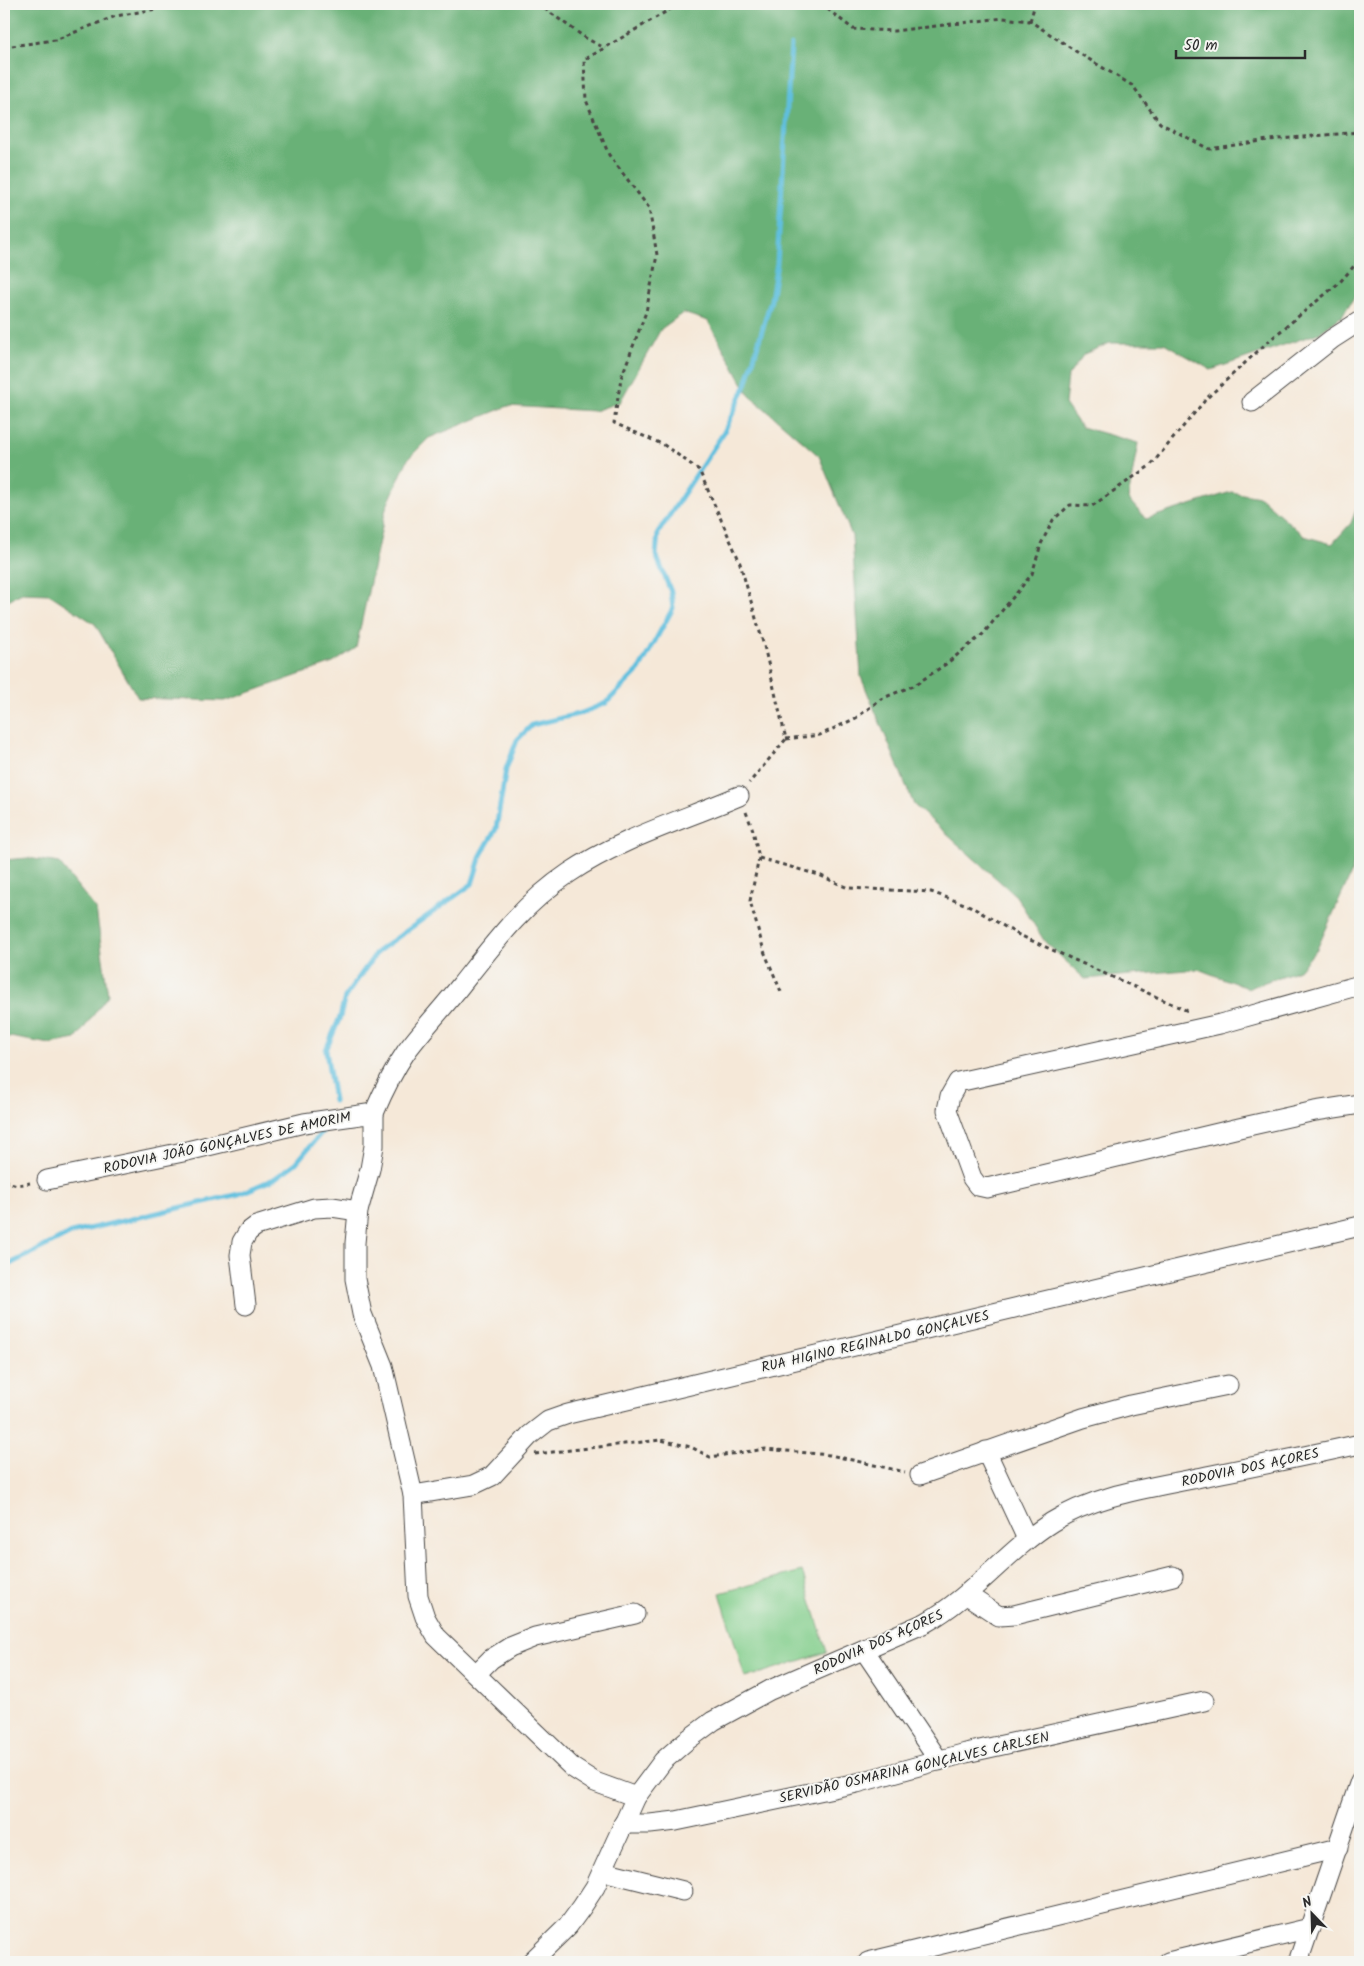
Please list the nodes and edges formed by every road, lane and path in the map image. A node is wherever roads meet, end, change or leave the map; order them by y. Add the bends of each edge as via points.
1 (185, 4) edge
2 (538, 4) edge
3 (679, 4) edge
4 (821, 4) edge
5 (1035, 4) edge
6 (1030, 21) junction
7 (4, 47) edge
8 (605, 48) junction
9 (1360, 132) edge
10 (1360, 259) edge
11 (1360, 321) edge
12 (1252, 402) dead end
13 (786, 739) junction
14 (739, 796) junction
15 (760, 858) junction
16 (1360, 986) edge
17 (782, 994) dead end
18 (1220, 1024) junction
19 (1360, 1104) edge
20 (374, 1113) junction
21 (48, 1180) joint
22 (4, 1181) edge
23 (358, 1211) junction
24 (1360, 1226) edge
25 (246, 1305) dead end
26 (1228, 1385) dead end
27 (1360, 1444) edge
28 (986, 1451) junction
29 (509, 1457) junction
30 (920, 1475) joint
31 (413, 1496) junction
32 (1027, 1539) junction
33 (1173, 1576) dead end
34 (967, 1595) junction
35 (635, 1614) dead end
36 (864, 1650) junction
37 (476, 1674) junction
38 (1204, 1701) dead end
39 (939, 1761) junction
40 (1360, 1781) edge
41 (636, 1797) junction
42 (623, 1824) junction
43 (1338, 1848) junction
44 (603, 1871) junction
45 (683, 1891) dead end
46 (1310, 1928) junction
47 (531, 1962) edge
48 (868, 1962) edge
49 (1168, 1962) edge
50 (1298, 1962) edge

1 - 7 path via 116,16 55,40
2 - 8 path
3 - 8 path
4 - 6 path via 853,29 894,31 1003,18
5 - 6 path
6 - 9 path via 1133,86 1160,123 1209,149
8 - 13 path via 584,60 586,100 609,155 649,208 657,255 646,312 621,378 614,423 664,445 699,470 740,560
10 - 13 path via 1340,282 1207,398 1151,466 1092,506 1070,506 1053,520 1032,574 983,634 915,685 881,699 856,718 820,735
11 - 12 street
13 - 14 path
14 - 15 path
14 - 20 street via 610,850 570,872 537,896 485,953 407,1052 388,1081
15 - 17 path via 750,901 764,951
15 - 18 path via 819,875 848,888 931,892 970,906 1017,934 1155,998
16 - 18 street
18 - 19 street via 958,1082 947,1110 972,1178 978,1186 988,1188 1296,1115
20 - 21 street, RODOVIA JOÃO GONÇALVES DE AMORIM via 304,1123
20 - 23 street via 374,1146
21 - 22 path via 17,1185
23 - 25 street via 314,1208 256,1226 248,1232 240,1255
23 - 31 street via 356,1279 362,1314 384,1366
24 - 29 street, RUA HIGINO REGINALDO GONÇALVES via 568,1414 548,1421
26 - 28 street via 1083,1418
27 - 32 street, RODOVIA DOS AÇORES via 1104,1499 1053,1521
28 - 30 street
28 - 32 street
29 - 30 path via 661,1440 691,1447 710,1456 766,1449 830,1455
29 - 31 street, RUA HIGINO REGINALDO GONÇALVES via 492,1476 473,1486
31 - 37 street via 418,1596 425,1617 436,1636
32 - 34 street, RODOVIA DOS AÇORES
33 - 34 street via 1014,1615 999,1616
34 - 36 street, RODOVIA DOS AÇORES via 925,1623
35 - 37 street via 535,1637 510,1647
36 - 39 street
36 - 41 street, RODOVIA DOS AÇORES via 770,1690 713,1721 663,1761
37 - 41 street via 573,1768 595,1782
38 - 39 street, SERVIDÃO OSMARINA GONÇALVES CARLSEN
39 - 42 street, SERVIDÃO OSMARINA GONÇALVES CARLSEN via 857,1783 684,1819
40 - 43 street
41 - 42 street, RODOVIA DOS AÇORES
42 - 44 street, RODOVIA DOS AÇORES
43 - 46 street
43 - 48 street
44 - 45 street
44 - 47 street, RODOVIA DOS AÇORES via 578,1914
46 - 49 street
46 - 50 street

